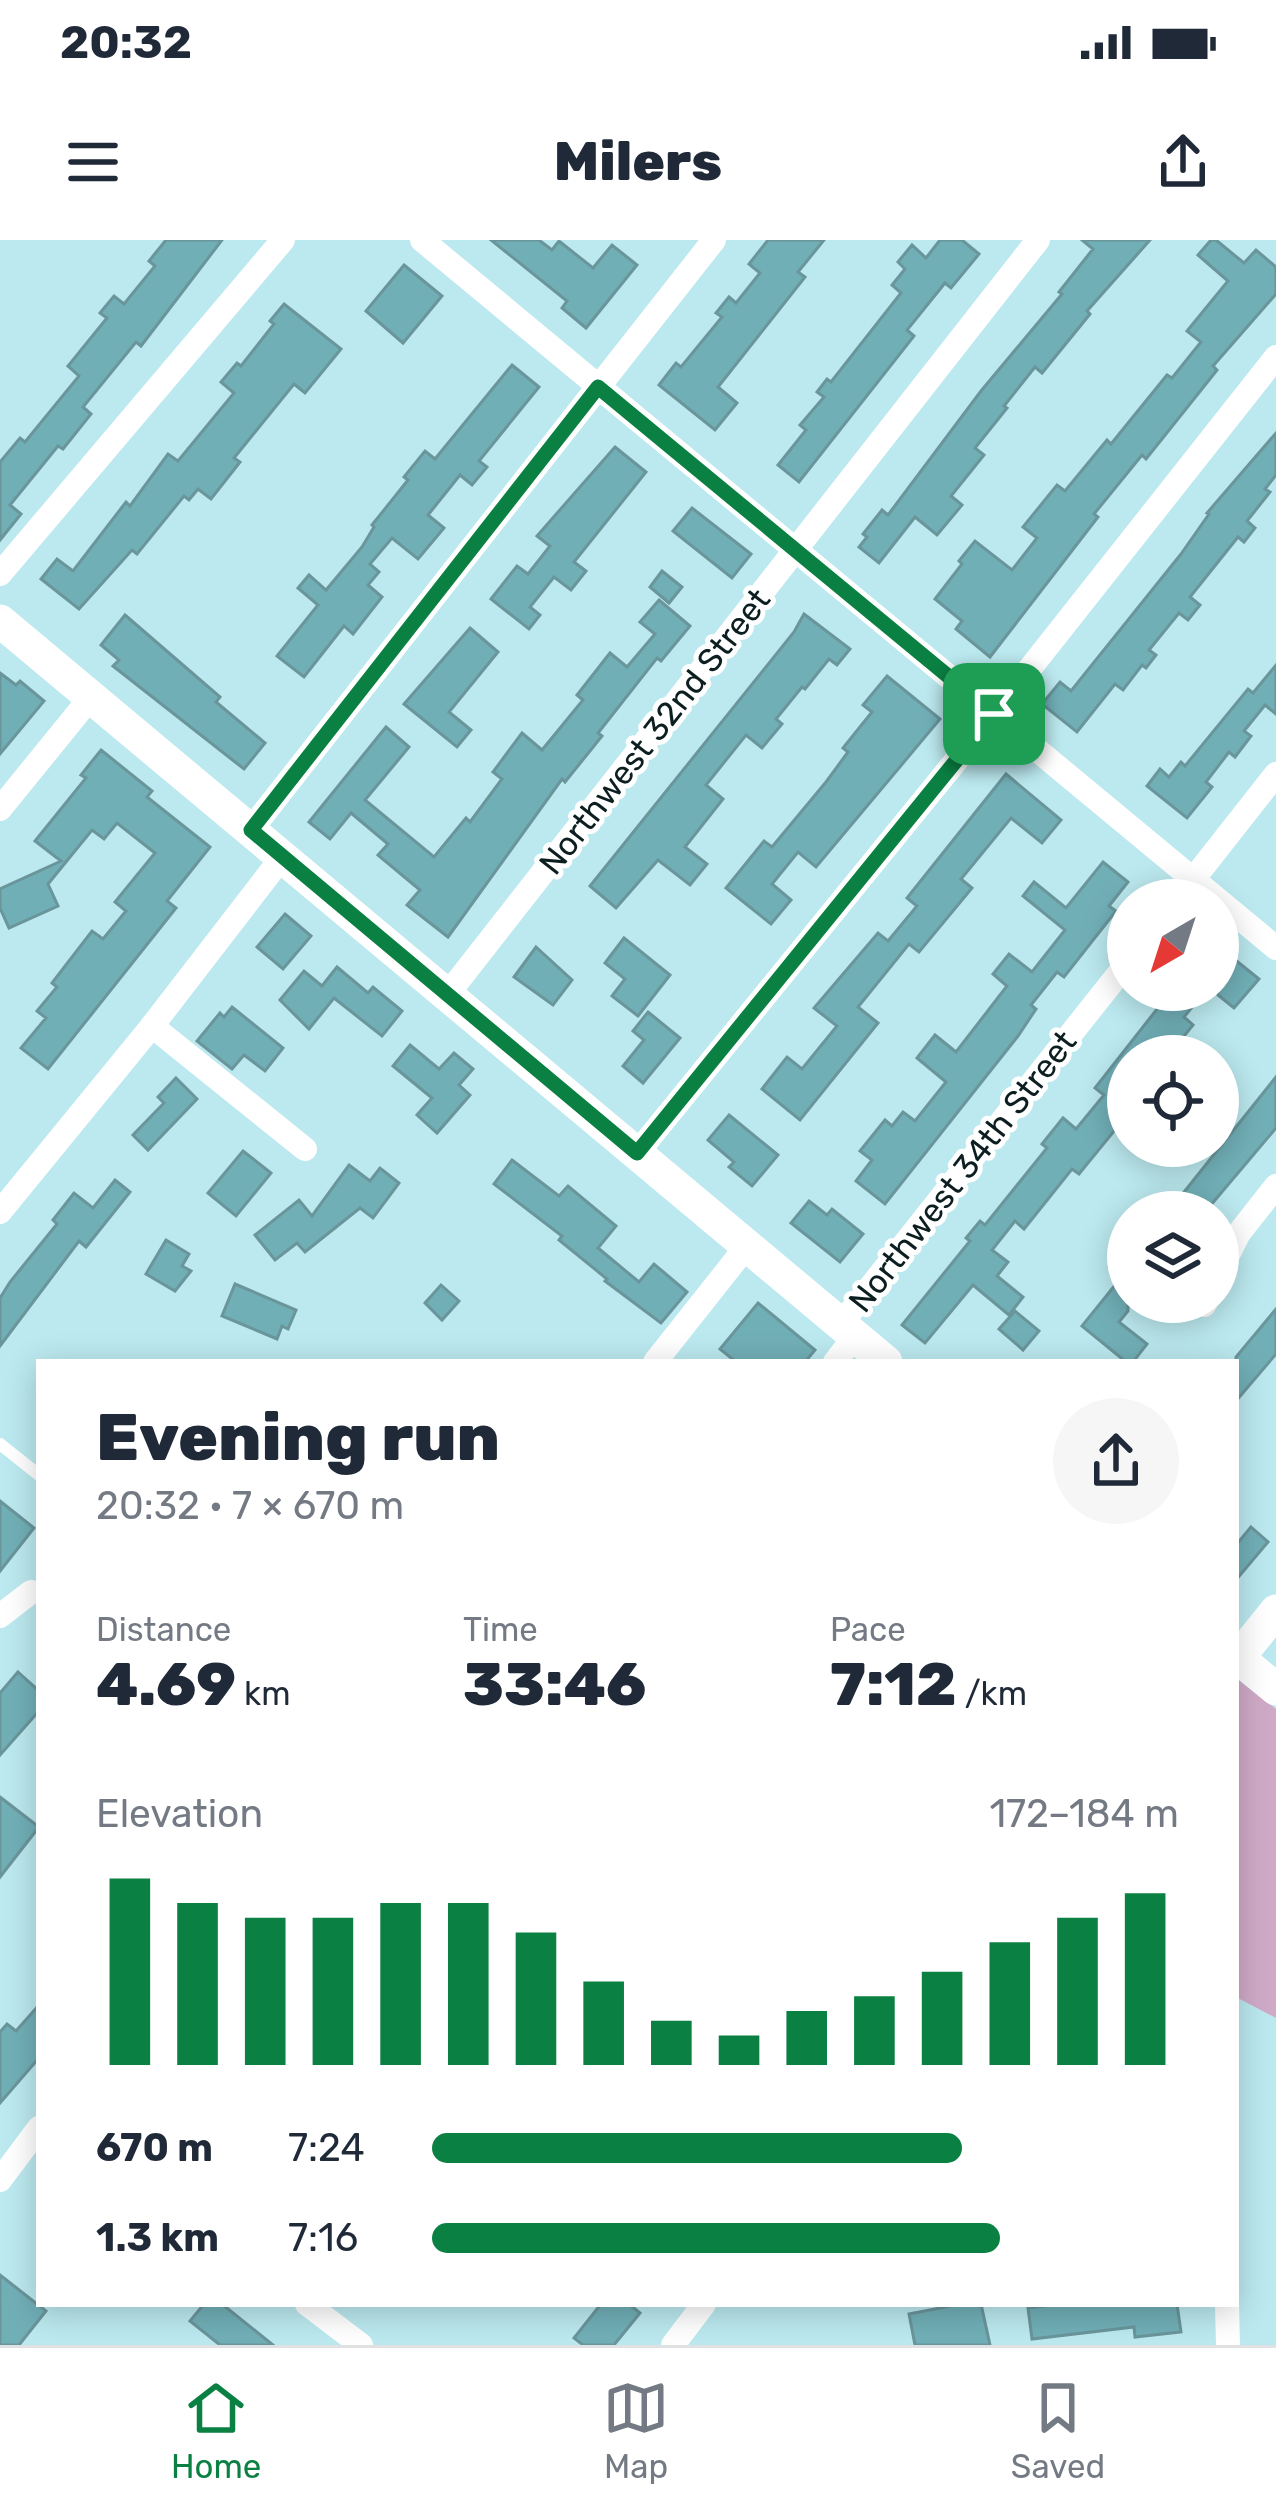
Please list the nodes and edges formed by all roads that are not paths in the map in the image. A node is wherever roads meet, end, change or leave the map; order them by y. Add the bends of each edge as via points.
1 (283, 240) edge
2 (422, 240) edge
3 (714, 240) edge
4 (1038, 240) edge
5 (1276, 356) edge
6 (598, 387) junction
7 (796, 550) junction
8 (0, 574) edge
9 (0, 621) edge
10 (91, 697) junction
11 (994, 714) junction
12 (1276, 775) edge
13 (0, 809) edge
14 (251, 830) junction
15 (283, 856) junction
16 (1173, 879) edge
17 (1194, 879) edge
18 (1239, 924) edge
19 (1276, 948) edge
20 (1107, 990) edge
21 (447, 995) junction
22 (152, 1026) junction
23 (305, 1149) dead end
24 (637, 1153) junction
25 (1276, 1186) edge
26 (0, 1212) edge
27 (1239, 1233) edge
28 (746, 1247) junction
29 (844, 1340) edge
30 (658, 1359) edge
31 (880, 1359) edge
32 (0, 1444) edge
33 (36, 1472) edge
34 (31, 1592) dead end
35 (1276, 1611) edge
36 (0, 1616) edge
37 (1239, 1655) edge
38 (1239, 1659) edge
39 (1276, 1689) edge
40 (36, 2132) edge
41 (0, 2180) edge
42 (311, 2307) edge
43 (702, 2307) edge
44 (1227, 2307) edge
45 (361, 2345) edge
46 (673, 2345) edge
47 (1228, 2345) edge

1 - 8 street
2 - 6 street
3 - 6 street
4 - 7 street, Northwest 32nd Street
5 - 11 street
6 - 7 street
6 - 14 street
7 - 11 street
7 - 21 street, Northwest 32nd Street
9 - 10 street
10 - 13 street
10 - 14 street
11 - 16 street
11 - 24 street
12 - 17 street
14 - 15 street
15 - 21 street
15 - 22 street
18 - 19 street
20 - 29 street, Northwest 34th Street
21 - 24 street
22 - 23 street
22 - 26 street
24 - 28 street
25 - 27 street
28 - 29 street
28 - 30 street
29 - 31 street
32 - 33 lane
34 - 36 street
35 - 37 street
38 - 39 street
40 - 41 street
42 - 45 street
43 - 46 street
44 - 47 street

